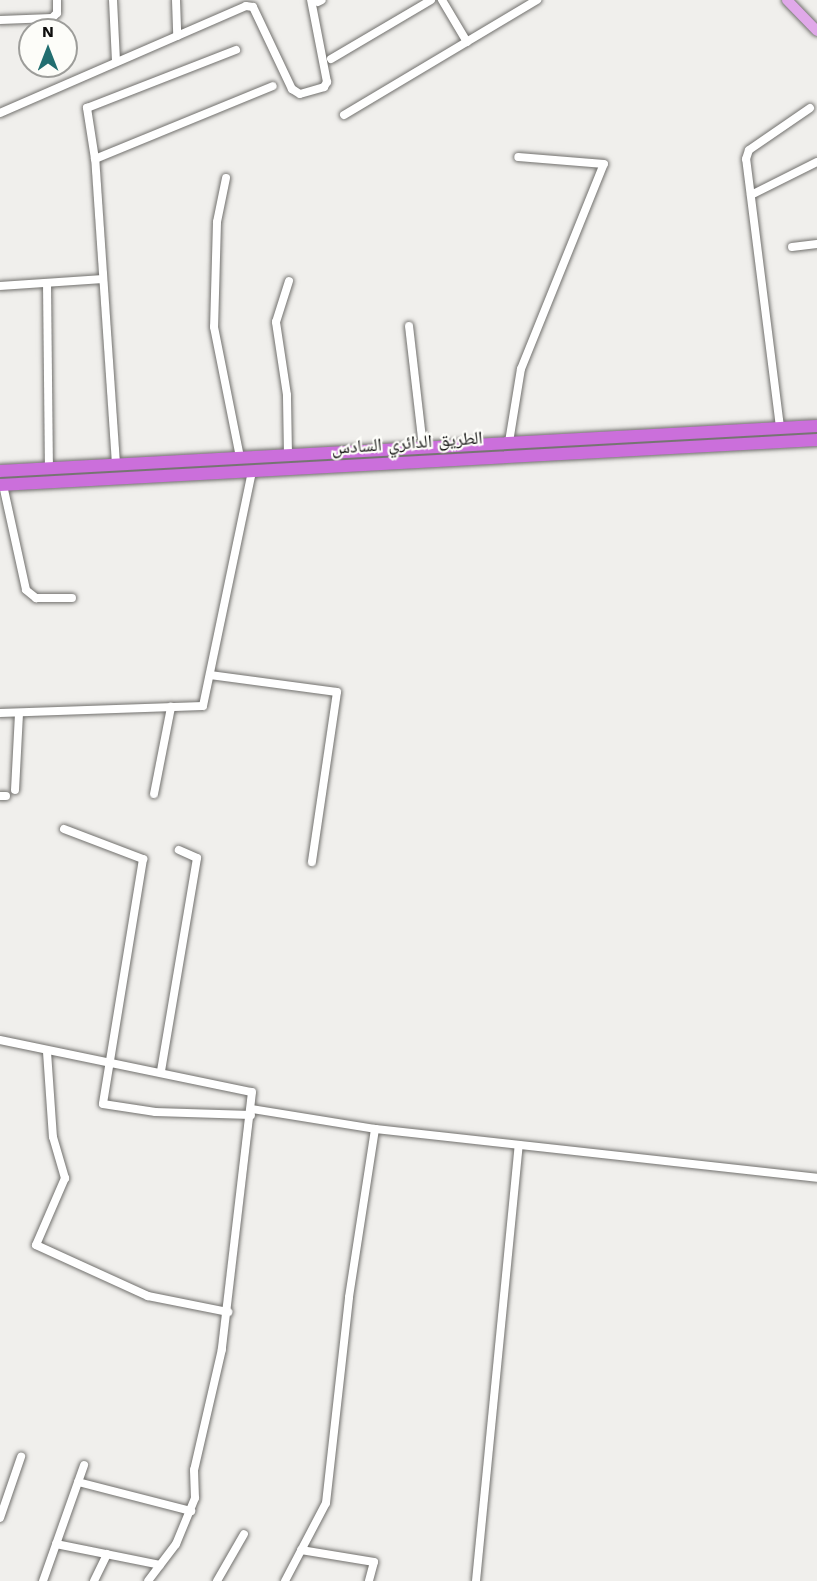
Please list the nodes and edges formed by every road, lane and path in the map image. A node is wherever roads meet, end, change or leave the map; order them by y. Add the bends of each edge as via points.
1 (57, 0) edge
2 (113, 0) edge
3 (176, 0) edge
4 (431, 0) edge
5 (442, 0) edge
6 (537, 0) edge
7 (787, 0) edge
8 (317, 1) edge
9 (238, 5) edge
10 (0, 20) edge
11 (817, 31) edge
12 (177, 36) junction
13 (467, 42) junction
14 (236, 50) dead end
15 (332, 59) dead end
16 (116, 62) junction
17 (273, 86) dead end
18 (810, 108) dead end
19 (0, 113) edge
20 (345, 115) dead end
21 (518, 157) dead end
22 (95, 159) junction
23 (817, 162) edge
24 (226, 178) dead end
25 (751, 195) junction
26 (817, 244) edge
27 (792, 247) dead end
28 (103, 279) junction
29 (289, 281) dead end
30 (47, 283) junction
31 (0, 286) edge
32 (409, 326) dead end
33 (811, 426) edge
34 (780, 427) junction
35 (811, 440) edge
36 (508, 442) junction
37 (423, 447) junction
38 (288, 455) junction
39 (240, 457) junction
40 (225, 458) junction
41 (117, 464) junction
42 (49, 468) junction
43 (0, 471) edge
44 (225, 472) junction
45 (252, 472) junction
46 (2, 485) edge
47 (72, 598) dead end
48 (210, 675) junction
49 (171, 707) junction
50 (0, 713) edge
51 (20, 713) junction
52 (15, 790) dead end
53 (154, 794) dead end
54 (64, 829) dead end
55 (179, 850) dead end
56 (312, 862) dead end
57 (0, 1040) edge
58 (47, 1052) junction
59 (109, 1062) junction
60 (161, 1071) junction
61 (251, 1112) junction
62 (375, 1129) junction
63 (519, 1145) junction
64 (817, 1178) edge
65 (228, 1312) junction
66 (21, 1457) dead end
67 (84, 1465) dead end
68 (78, 1482) junction
69 (191, 1511) junction
70 (0, 1518) edge
71 (244, 1534) dead end
72 (56, 1544) junction
73 (301, 1550) junction
74 (107, 1554) junction
75 (160, 1564) junction
76 (43, 1581) edge
77 (94, 1581) edge
78 (148, 1581) edge
79 (217, 1581) edge
80 (285, 1581) edge
81 (369, 1581) edge
82 (476, 1581) edge

1 - 10 street via 57,13 52,18
2 - 16 street
3 - 12 street
4 - 15 street
5 - 13 street
6 - 13 street
7 - 11 main road
8 - 9 street via 327,82 324,87 300,94 292,89 253,7
9 - 12 street
12 - 16 street
13 - 20 street
14 - 22 street via 87,108
16 - 19 street
17 - 22 street
18 - 25 street via 749,150
21 - 36 street via 604,164 521,369
22 - 28 street
23 - 25 street
24 - 39 street via 217,222 214,327
25 - 34 street
26 - 27 street
28 - 30 street
28 - 41 street
29 - 38 street via 276,322 287,395
30 - 31 street
30 - 42 street
32 - 37 street
33 - 34 highway, الطريق الدائري السادس
33 - 35 highway
34 - 36 highway, الطريق الدائري السادس
35 - 45 highway, الطريق الدائري السادس
36 - 37 highway, الطريق الدائري السادس
37 - 38 highway, الطريق الدائري السادس
38 - 39 highway, الطريق الدائري السادس
39 - 40 highway, الطريق الدائري السادس
40 - 41 highway, الطريق الدائري السادس
40 - 44 highway
41 - 42 highway, الطريق الدائري السادس
42 - 43 highway, الطريق الدائري السادس
44 - 45 highway, الطريق الدائري السادس
44 - 46 highway, الطريق الدائري السادس
45 - 48 street
46 - 47 street via 26,590 36,598
48 - 49 street via 203,706
48 - 56 street via 337,692
49 - 51 street
49 - 53 street
50 - 51 street
51 - 52 street
54 - 59 street via 143,859
55 - 60 street via 197,858
57 - 58 street
58 - 59 street
58 - 65 street via 53,1137 65,1178 36,1245 148,1296
59 - 60 street
59 - 61 street via 101,1100 107,1107
60 - 61 street via 251,1091
61 - 62 street
61 - 65 street
62 - 63 street
62 - 73 street via 349,1297 326,1503
63 - 64 street
63 - 82 street
65 - 69 street via 194,1470
66 - 70 street
67 - 68 street
68 - 69 street
68 - 72 street
69 - 75 street
71 - 79 street
72 - 74 street
72 - 76 street
73 - 80 street
73 - 81 street via 374,1562
74 - 75 street
74 - 77 street
75 - 78 street

